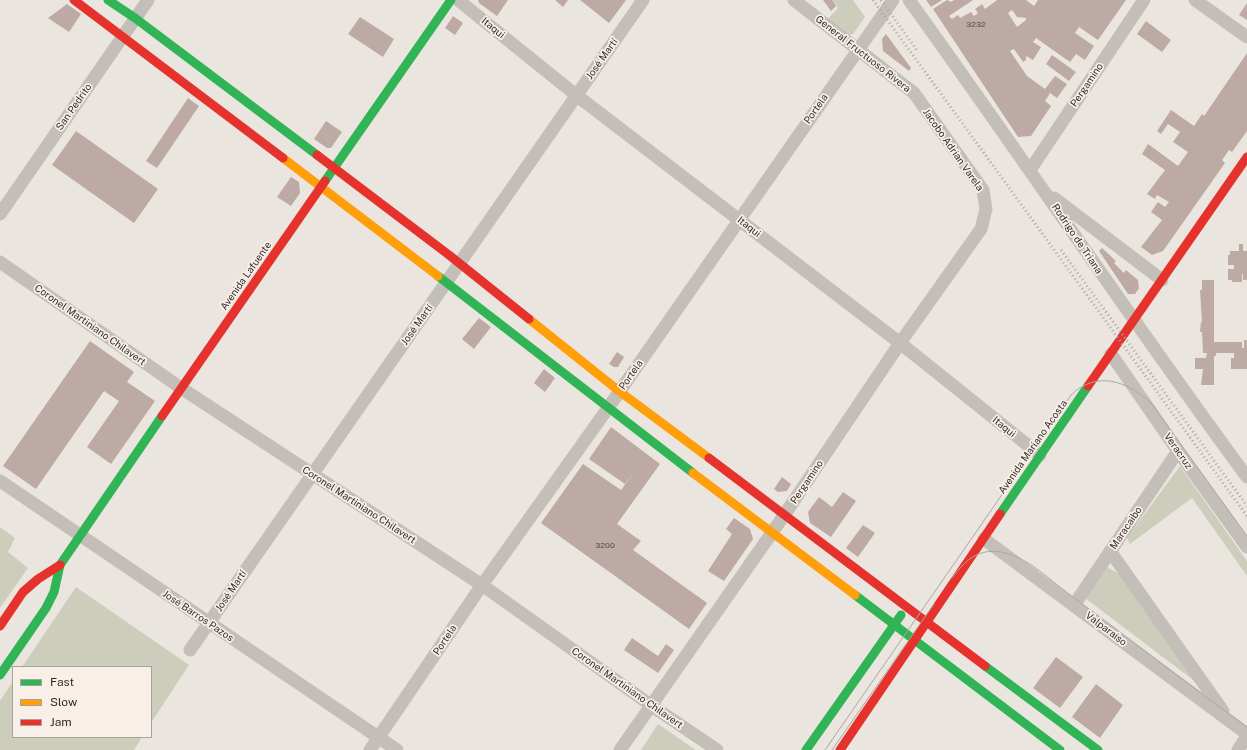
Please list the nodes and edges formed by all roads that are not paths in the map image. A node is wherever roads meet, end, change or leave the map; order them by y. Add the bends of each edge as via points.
1 (74, 0) edge
2 (108, 0) edge
3 (148, 0) edge
4 (452, 0) edge
5 (458, 0) edge
6 (643, 0) edge
7 (794, 0) edge
8 (893, 0) edge
9 (909, 0) edge
10 (1144, 0) edge
11 (1195, 0) edge
12 (136, 18) junction
13 (122, 36) junction
14 (1247, 37) edge
15 (858, 48) junction
16 (914, 93) joint
17 (576, 95) junction
18 (1247, 157) edge
19 (335, 169) junction
20 (1030, 170) junction
21 (322, 188) junction
22 (1044, 191) junction
23 (986, 210) joint
24 (0, 214) edge
25 (740, 220) junction
26 (0, 262) edge
27 (459, 264) junction
28 (1162, 280) junction
29 (447, 284) junction
30 (1134, 322) junction
31 (900, 343) junction
32 (1111, 354) junction
33 (181, 388) junction
34 (619, 391) junction
35 (608, 408) junction
36 (1178, 451) junction
37 (1040, 455) junction
38 (311, 474) junction
39 (1247, 477) edge
40 (0, 481) edge
41 (785, 514) junction
42 (772, 532) junction
43 (79, 536) junction
44 (984, 539) junction
45 (1247, 547) edge
46 (1110, 551) junction
47 (60, 565) junction
48 (482, 585) junction
49 (1074, 605) junction
50 (907, 607) junction
51 (209, 623) junction
52 (927, 623) junction
53 (894, 625) junction
54 (0, 626) edge
55 (915, 640) junction
56 (190, 650) dead end
57 (0, 675) edge
58 (652, 706) junction
59 (1228, 720) junction
60 (1247, 735) edge
61 (378, 738) junction
62 (370, 750) edge
63 (397, 750) edge
64 (620, 750) edge
65 (717, 750) edge
66 (806, 750) edge
67 (840, 750) edge
68 (1060, 750) edge
69 (1098, 750) edge
70 (1238, 750) edge

1 - 13 main road
2 - 12 main road
3 - 12 street, San Pedrito
4 - 19 main road, Avenida Lafuente
5 - 17 street, Itaqui
6 - 17 street, José Martí
7 - 15 street, General Fructuoso Rivera
8 - 15 street, Portela
9 - 20 street, Rodrigo de Triana
10 - 20 street, Pergamino
11 - 14 street
12 - 13 street, San Pedrito
12 - 19 main road
13 - 21 main road
13 - 24 street, San Pedrito
15 - 16 street, General Fructuoso Rivera
15 - 25 street, Portela
16 - 23 street, Jacobo Adrian Varela via 983,190
17 - 25 street, Itaqui
17 - 27 street, José Martí
18 - 28 main road, Avenida Mariano Acosta
19 - 21 main road, Avenida Lafuente
19 - 27 main road
20 - 22 street, Rodrigo de Triana
21 - 29 main road
21 - 33 main road, Avenida Lafuente
22 - 28 street
22 - 30 street, Rodrigo de Triana
23 - 31 street, Pergamino via 981,229
25 - 31 street, Itaqui
25 - 34 street, Portela
26 - 33 street, Coronel Martiniano Chilavert
27 - 29 street, José Martí
27 - 34 main road
28 - 30 main road, Avenida Mariano Acosta
29 - 35 main road
29 - 38 street, José Martí
30 - 32 main road, Avenida Mariano Acosta
30 - 39 street, Rodrigo de Triana
31 - 37 street, Itaqui
31 - 41 street, Pergamino
32 - 36 street, Veracruz
32 - 37 main road, Avenida Mariano Acosta
33 - 38 street, Coronel Martiniano Chilavert
33 - 43 main road, Avenida Lafuente
34 - 35 street, Portela
34 - 41 main road
35 - 42 main road
35 - 48 street, Portela
36 - 45 street, Veracruz
36 - 46 street, Maracaibo
37 - 44 main road, Avenida Mariano Acosta
38 - 48 street, Coronel Martiniano Chilavert
38 - 51 street, José Martí
40 - 43 street, José Barros Pazos
41 - 42 street, Pergamino
41 - 50 main road
42 - 53 main road
42 - 58 street, Pergamino
43 - 47 main road, Avenida Lafuente
43 - 51 street, José Barros Pazos
44 - 49 street, Valparaíso
44 - 52 main road, Avenida Mariano Acosta
46 - 49 street, Maracaibo
46 - 59 street, Valparaíso
47 - 54 main road, Avenida Lafuente via 24,592
47 - 57 main road, Avenida Lafuente via 54,592 48,603
48 - 58 street, Coronel Martiniano Chilavert
48 - 61 street, Portela
49 - 59 street, Valparaíso
50 - 52 main road
50 - 53 main road
51 - 56 street, José Martí
51 - 61 street, José Barros Pazos
52 - 55 main road, Avenida Mariano Acosta
52 - 69 main road
53 - 55 main road
53 - 66 main road
55 - 67 main road, Avenida Mariano Acosta
55 - 68 main road
58 - 64 street, Pergamino
58 - 65 street, Coronel Martiniano Chilavert
59 - 60 street, Valparaíso
60 - 70 street
61 - 62 street, Portela
61 - 63 street, José Barros Pazos

